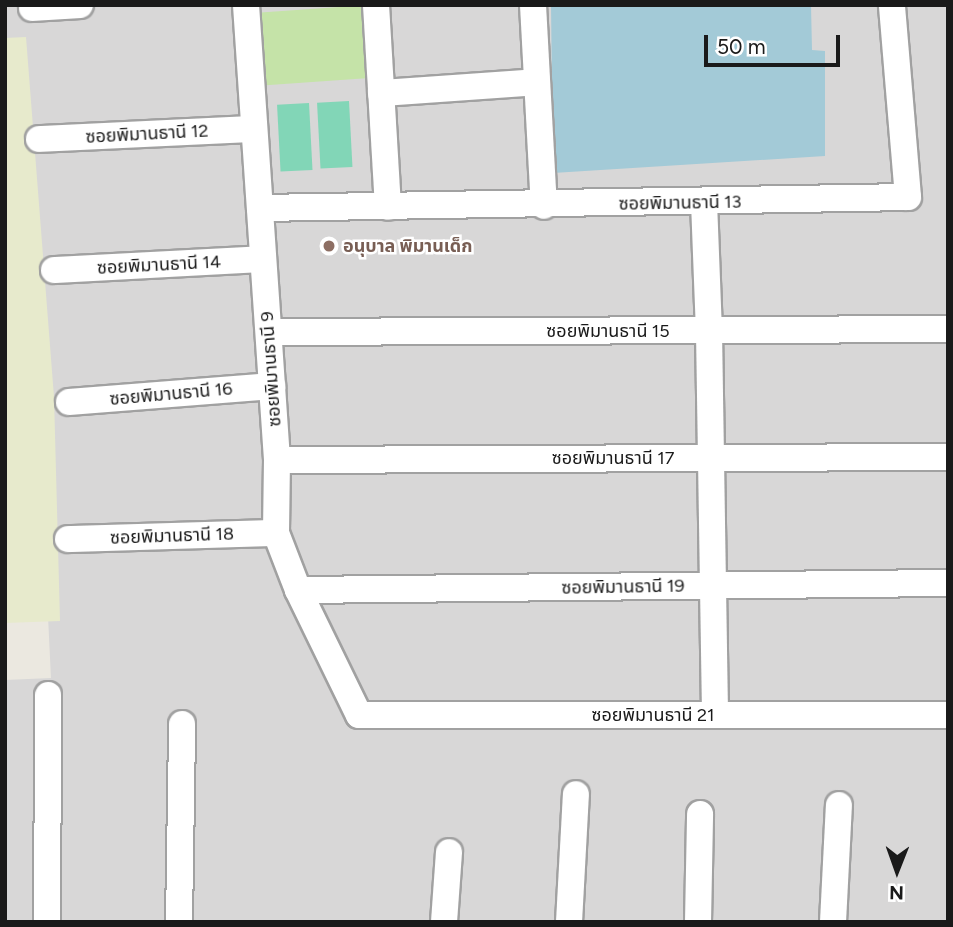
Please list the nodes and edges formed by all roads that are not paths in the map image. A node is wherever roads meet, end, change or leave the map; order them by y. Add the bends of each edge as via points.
1 (80, 5) edge
2 (246, 5) edge
3 (376, 5) edge
4 (533, 5) edge
5 (891, 5) edge
6 (32, 8) dead end
7 (537, 82) junction
8 (381, 93) junction
9 (254, 129) junction
10 (39, 139) dead end
11 (704, 202) junction
12 (544, 206) junction
13 (387, 207) junction
14 (260, 208) junction
15 (263, 258) junction
16 (54, 271) dead end
17 (948, 329) edge
18 (709, 331) junction
19 (268, 332) junction
20 (272, 386) junction
21 (69, 402) dead end
22 (711, 457) junction
23 (948, 457) edge
24 (277, 460) junction
25 (276, 533) junction
26 (68, 539) dead end
27 (948, 583) edge
28 (713, 586) junction
29 (298, 590) junction
30 (48, 695) dead end
31 (359, 715) joint
32 (716, 715) junction
33 (948, 715) edge
34 (182, 724) dead end
35 (576, 794) dead end
36 (839, 805) dead end
37 (700, 814) dead end
38 (449, 852) dead end
39 (47, 922) edge
40 (179, 922) edge
41 (444, 922) edge
42 (569, 922) edge
43 (698, 922) edge
44 (833, 922) edge

1 - 6 street
2 - 9 street, ซอยพิมานธานี 9
3 - 8 street
4 - 7 street
5 - 11 street, ซอยพิมานธานี 13 via 908,197
7 - 8 street
7 - 12 street
8 - 13 street
9 - 10 street, ซอยพิมานธานี 12
9 - 14 street, ซอยพิมานธานี 9
11 - 12 street, ซอยพิมานธานี 13
11 - 18 street
12 - 13 street, ซอยพิมานธานี 13
13 - 14 street, ซอยพิมานธานี 13
14 - 15 street, ซอยพิมานธานี 9
15 - 16 street, ซอยพิมานธานี 14
15 - 19 street, ซอยพิมานธานี 9
17 - 18 street, ซอยพิมานธานี 15
18 - 19 street, ซอยพิมานธานี 15
18 - 22 street
19 - 20 street, ซอยพิมานธานี 9
20 - 21 street, ซอยพิมานธานี 16
20 - 24 street, ซอยพิมานธานี 9
22 - 23 street, ซอยพิมานธานี 17
22 - 24 street, ซอยพิมานธานี 17
22 - 28 street
24 - 25 street, ซอยพิมานธานี 9
25 - 26 street, ซอยพิมานธานี 18
25 - 29 street, ซอยพิมานธานี 9
27 - 28 street, ซอยพิมานธานี 19
28 - 29 street, ซอยพิมานธานี 19
28 - 32 street
29 - 31 street, ซอยพิมานธานี 9
30 - 39 street
31 - 32 street, ซอยพิมานธานี 21
32 - 33 street, ซอยพิมานธานี 21
34 - 40 street
35 - 42 street
36 - 44 street
37 - 43 street
38 - 41 street

